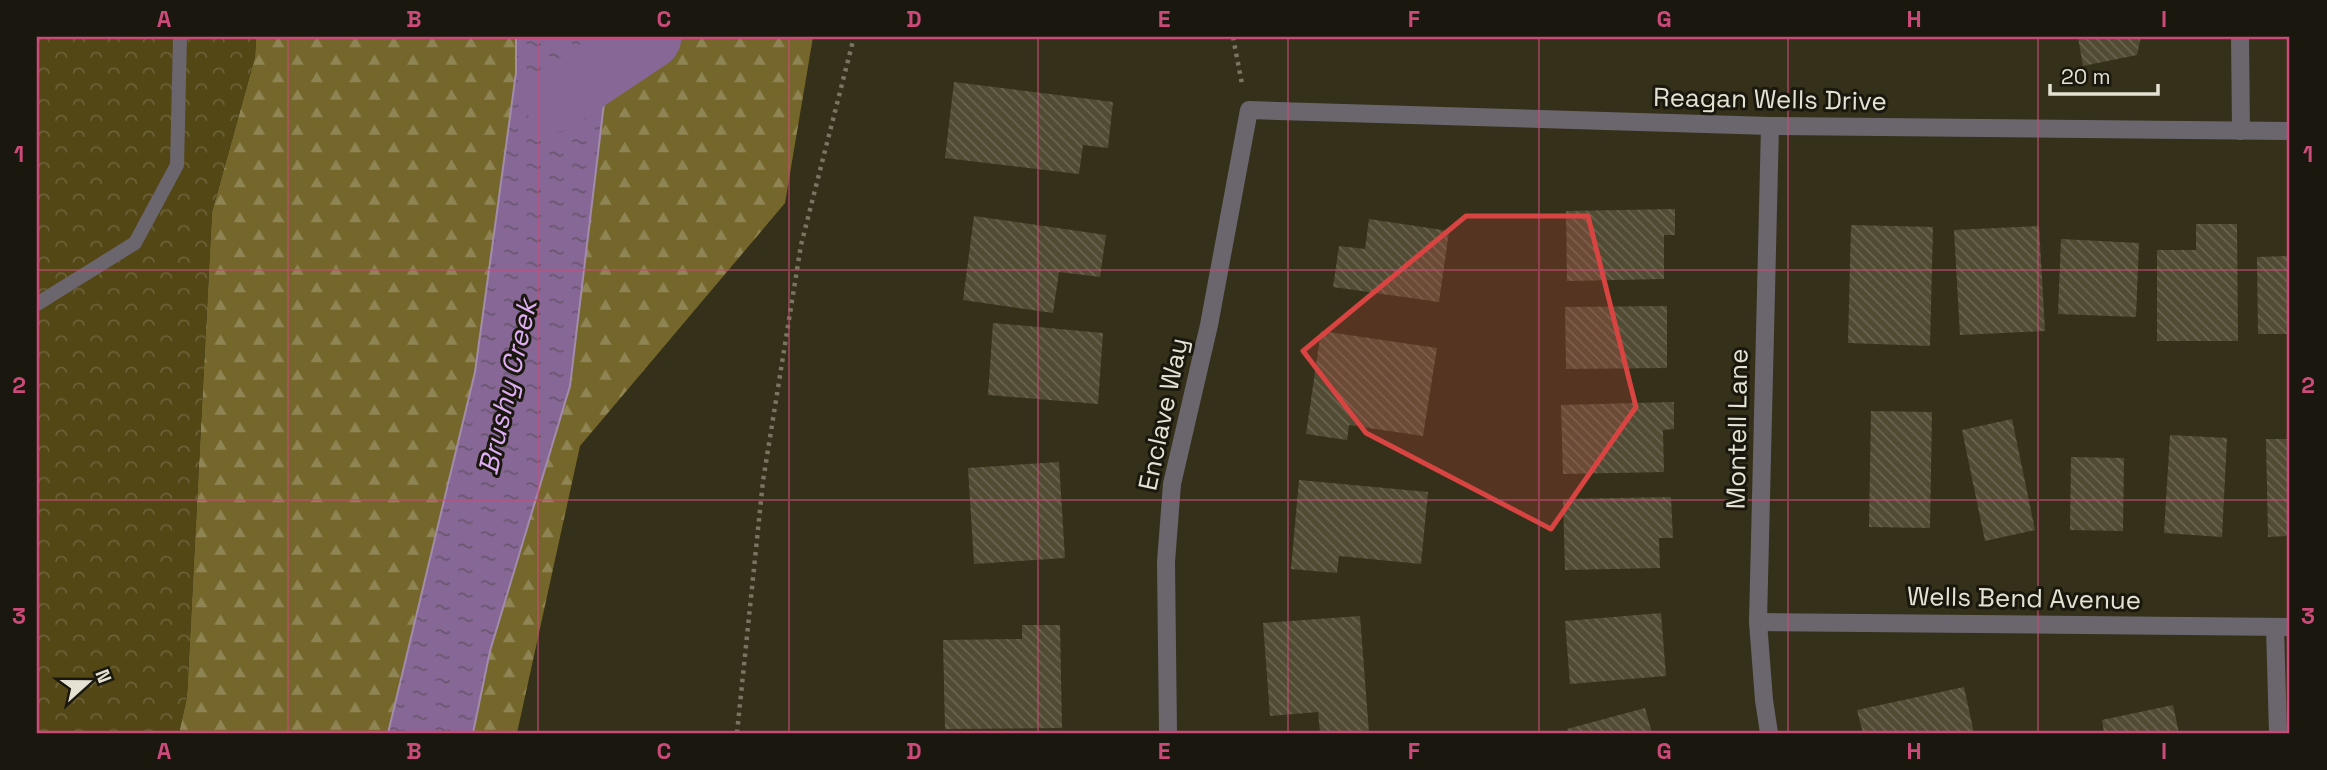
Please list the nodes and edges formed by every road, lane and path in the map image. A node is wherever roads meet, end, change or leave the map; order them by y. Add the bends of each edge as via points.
1 (180, 37) edge
2 (854, 37) edge
3 (1233, 37) edge
4 (2239, 37) edge
5 (1249, 110) junction
6 (1770, 126) junction
7 (2241, 131) junction
8 (2290, 131) edge
9 (37, 304) edge
10 (1758, 622) junction
11 (2282, 627) edge
12 (737, 733) edge
13 (1168, 733) edge
14 (1769, 733) edge
15 (2278, 733) edge

1 - 9 lane via 177,165 135,243
2 - 12 path via 801,245 763,481
3 - 5 path
4 - 7 street
5 - 6 street, Reagan Wells Drive
5 - 13 street, Enclave Way via 1209,325 1172,484 1166,562
6 - 7 street, Reagan Wells Drive
6 - 10 street, Montell Lane
7 - 8 street, Reagan Wells Drive
10 - 11 street, Wells Bend Avenue
10 - 14 street, Montell Lane
11 - 15 street

